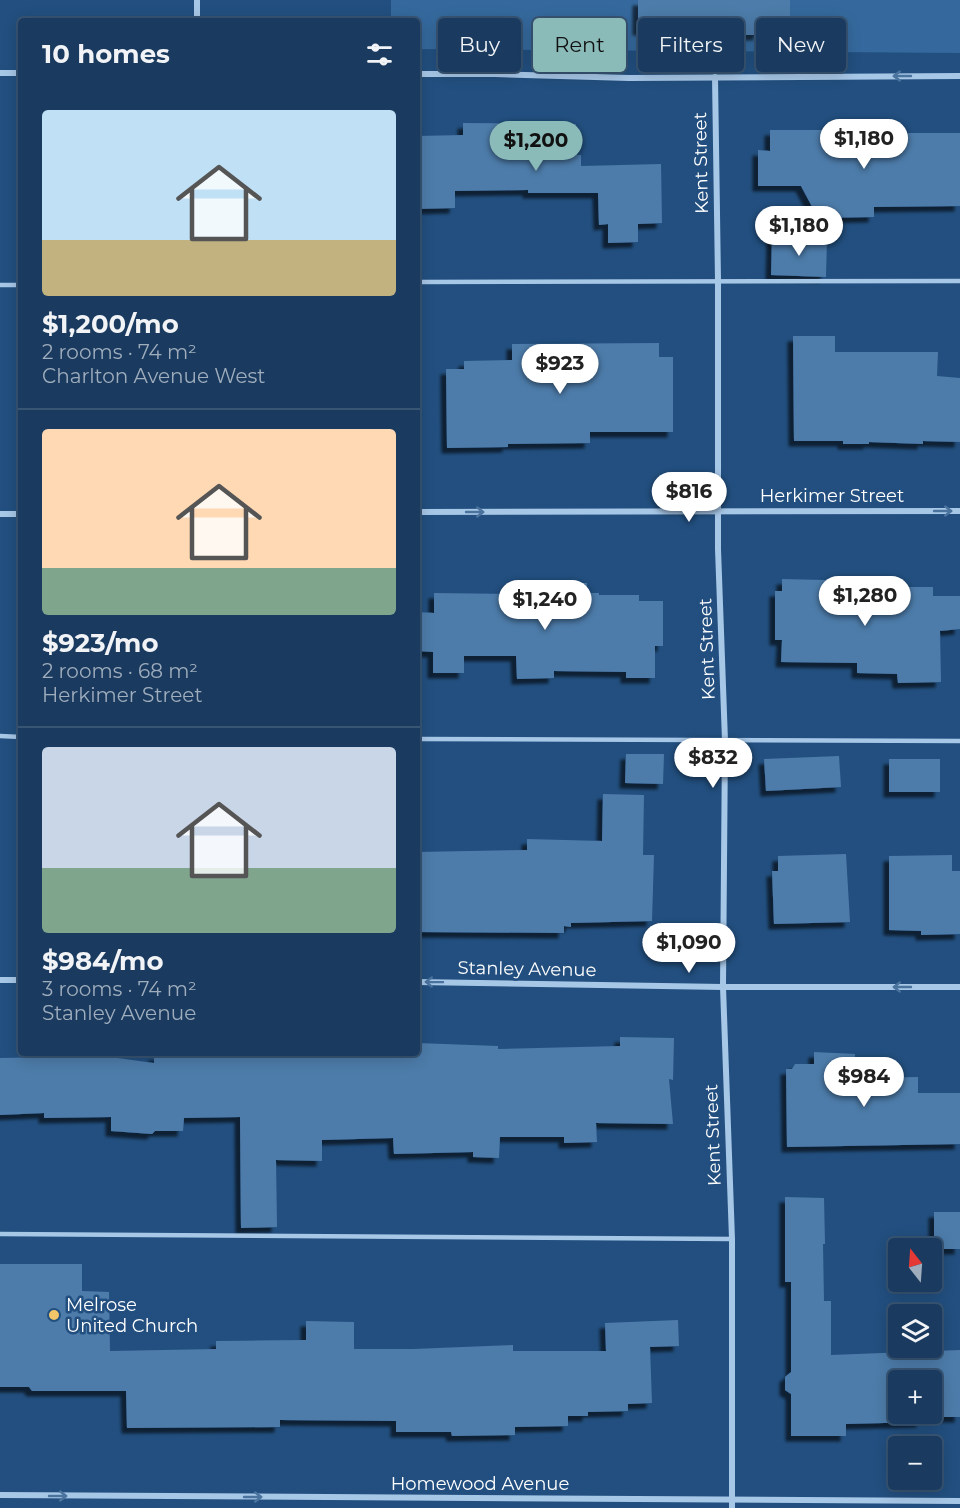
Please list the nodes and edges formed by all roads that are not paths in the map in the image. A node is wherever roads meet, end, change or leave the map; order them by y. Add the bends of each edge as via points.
1 (197, 0) edge
2 (197, 18) edge
3 (0, 73) edge
4 (18, 73) edge
5 (420, 74) edge
6 (960, 76) edge
7 (715, 77) junction
8 (718, 280) junction
9 (960, 281) edge
10 (420, 282) edge
11 (0, 285) edge
12 (18, 285) edge
13 (960, 510) edge
14 (717, 511) junction
15 (420, 512) edge
16 (0, 514) edge
17 (18, 514) edge
18 (0, 736) edge
19 (18, 737) edge
20 (420, 739) edge
21 (725, 741) junction
22 (960, 741) edge
23 (0, 980) edge
24 (18, 980) edge
25 (420, 982) edge
26 (723, 987) junction
27 (960, 987) edge
28 (0, 1234) edge
29 (732, 1239) junction
30 (0, 1495) edge
31 (960, 1501) edge
32 (732, 1504) edge

1 - 2 street
3 - 4 street
5 - 7 street
6 -> 7 street
7 - 8 street, Kent Street
8 - 9 lane
8 - 10 lane
8 - 14 street, Kent Street
11 - 12 lane
14 -> 13 street, Herkimer Street
15 -> 14 street, Herkimer Street
14 - 21 street, Kent Street
16 - 17 street
18 - 19 lane
20 - 21 lane
21 - 22 lane
21 - 26 street, Kent Street
23 - 24 street
26 -> 25 street, Stanley Avenue
27 -> 26 street, Stanley Avenue
26 - 29 street, Kent Street
28 - 29 lane
29 - 32 street, Kent Street
30 -> 32 street, Homewood Avenue
31 - 32 street, Homewood Avenue

